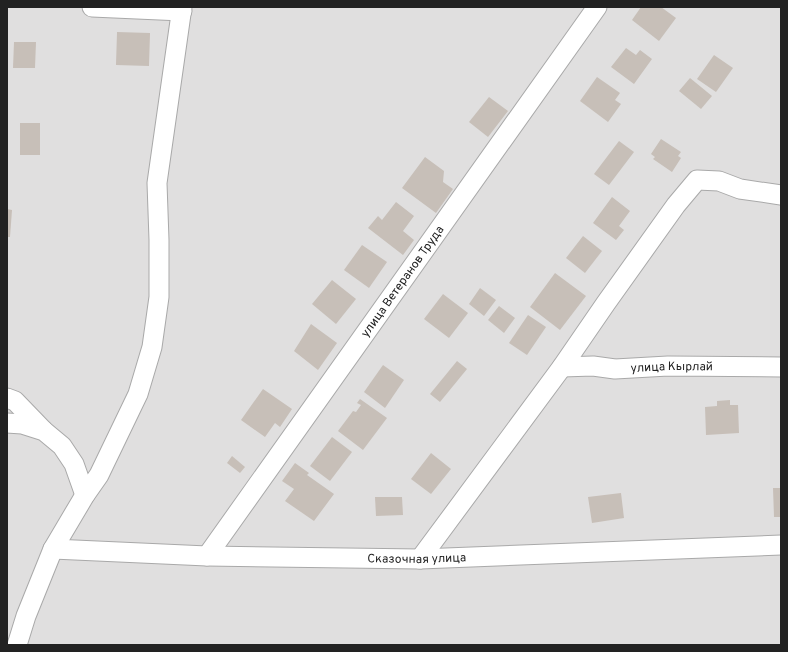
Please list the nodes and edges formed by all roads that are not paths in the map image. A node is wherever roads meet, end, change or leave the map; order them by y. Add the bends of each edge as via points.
1 (92, 7) edge
2 (597, 7) edge
3 (182, 9) edge
4 (781, 195) edge
5 (562, 367) junction
6 (781, 367) edge
7 (7, 398) edge
8 (7, 423) edge
9 (44, 431) junction
10 (84, 495) junction
11 (781, 545) edge
12 (53, 549) junction
13 (207, 556) junction
14 (420, 559) junction
15 (17, 645) edge

1 - 3 street
2 - 13 street, улица Ветеранов Труда
3 - 10 street via 157,182 159,296 152,347 138,394 99,475
4 - 5 street via 740,189 719,180 697,180 676,205
5 - 6 street, улица Кырлай
5 - 14 street
7 - 9 street via 15,402
8 - 9 street via 22,424
9 - 10 street via 62,446 74,464
10 - 12 street
11 - 14 street, Сказочная улица
12 - 13 street, Сказочная улица
12 - 15 street
13 - 14 street, Сказочная улица

